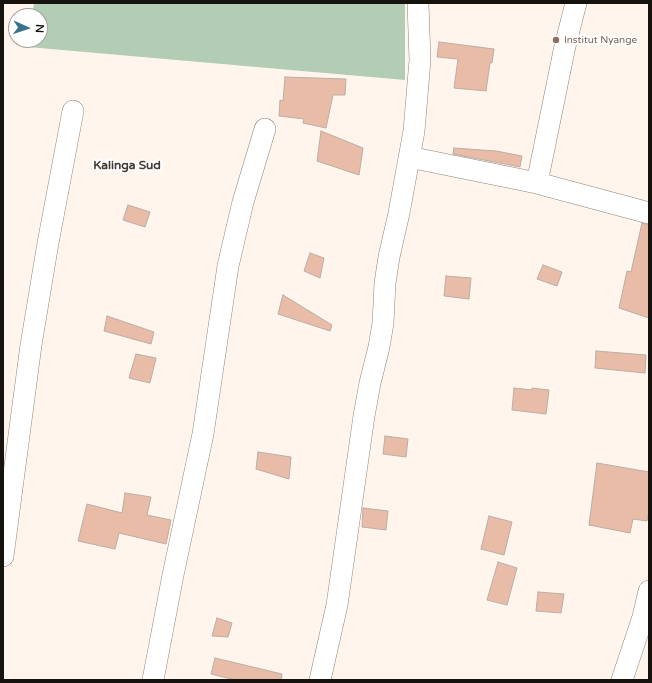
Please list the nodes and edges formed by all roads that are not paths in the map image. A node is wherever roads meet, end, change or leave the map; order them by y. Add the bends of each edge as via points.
1 (418, 3) edge
2 (576, 3) edge
3 (73, 111) dead end
4 (265, 129) dead end
5 (409, 157) junction
6 (537, 183) junction
7 (649, 213) edge
8 (3, 556) edge
9 (649, 592) edge
10 (153, 680) edge
11 (320, 680) edge
12 (622, 680) edge

1 - 5 street via 420,60 414,131
2 - 6 street via 564,46
3 - 8 street via 31,344
4 - 10 street via 243,202 228,266 203,434
5 - 6 street
5 - 11 street via 388,263 379,347 364,416 337,605
6 - 7 street
9 - 12 street

